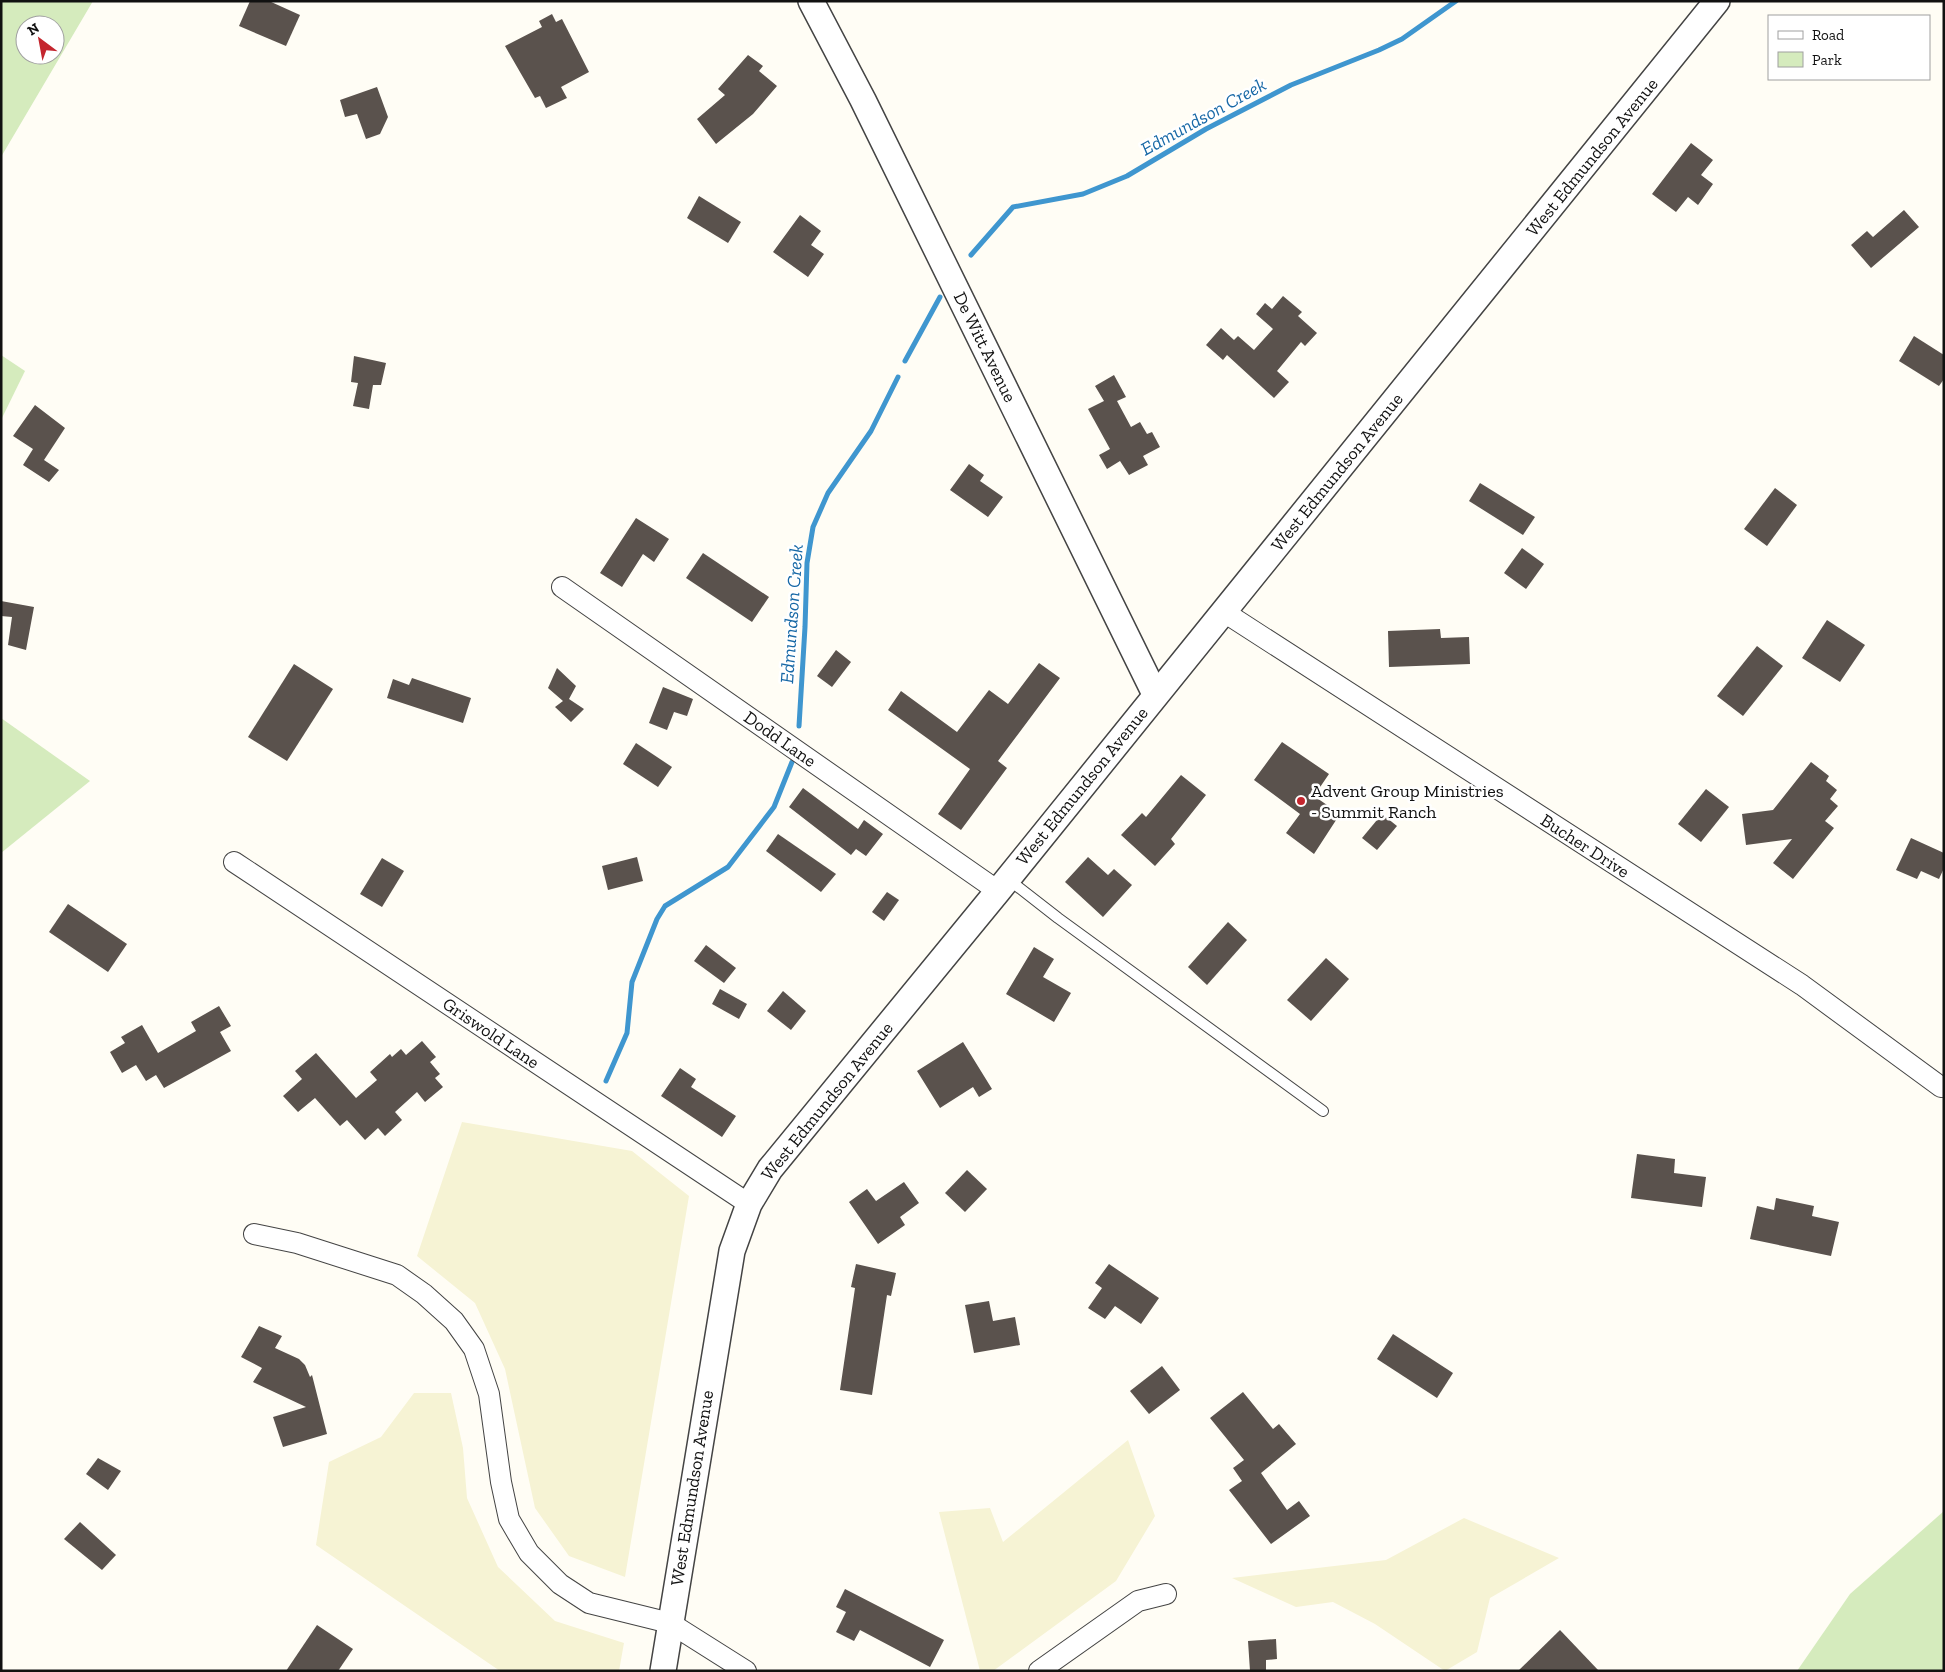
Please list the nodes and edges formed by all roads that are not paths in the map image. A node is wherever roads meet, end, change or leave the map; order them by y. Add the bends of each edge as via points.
1 (812, 1) edge
2 (1718, 1) edge
3 (562, 587) dead end
4 (1224, 612) junction
5 (1156, 694) junction
6 (234, 862) dead end
7 (1003, 884) junction
8 (1941, 1087) dead end
9 (1323, 1111) dead end
10 (748, 1204) junction
11 (254, 1234) dead end
12 (1166, 1594) dead end
13 (670, 1623) junction
14 (662, 1671) edge
15 (746, 1671) edge
16 (1040, 1671) edge

1 - 5 street, De Witt Avenue
2 - 4 street, West Edmundson Avenue
3 - 7 street, Dodd Lane
4 - 5 street, West Edmundson Avenue
4 - 8 street, Bucher Drive via 1802,985
5 - 7 street, West Edmundson Avenue
6 - 10 street, Griswold Lane
7 - 9 lane via 1058,918
7 - 10 street, West Edmundson Avenue via 770,1169
10 - 13 street, West Edmundson Avenue via 732,1251 722,1300
11 - 13 street via 296,1243 397,1275 454,1321 474,1349 486,1385 510,1518 529,1553 560,1584 589,1603
12 - 16 street via 1138,1601
13 - 14 street, West Edmundson Avenue
13 - 15 street

